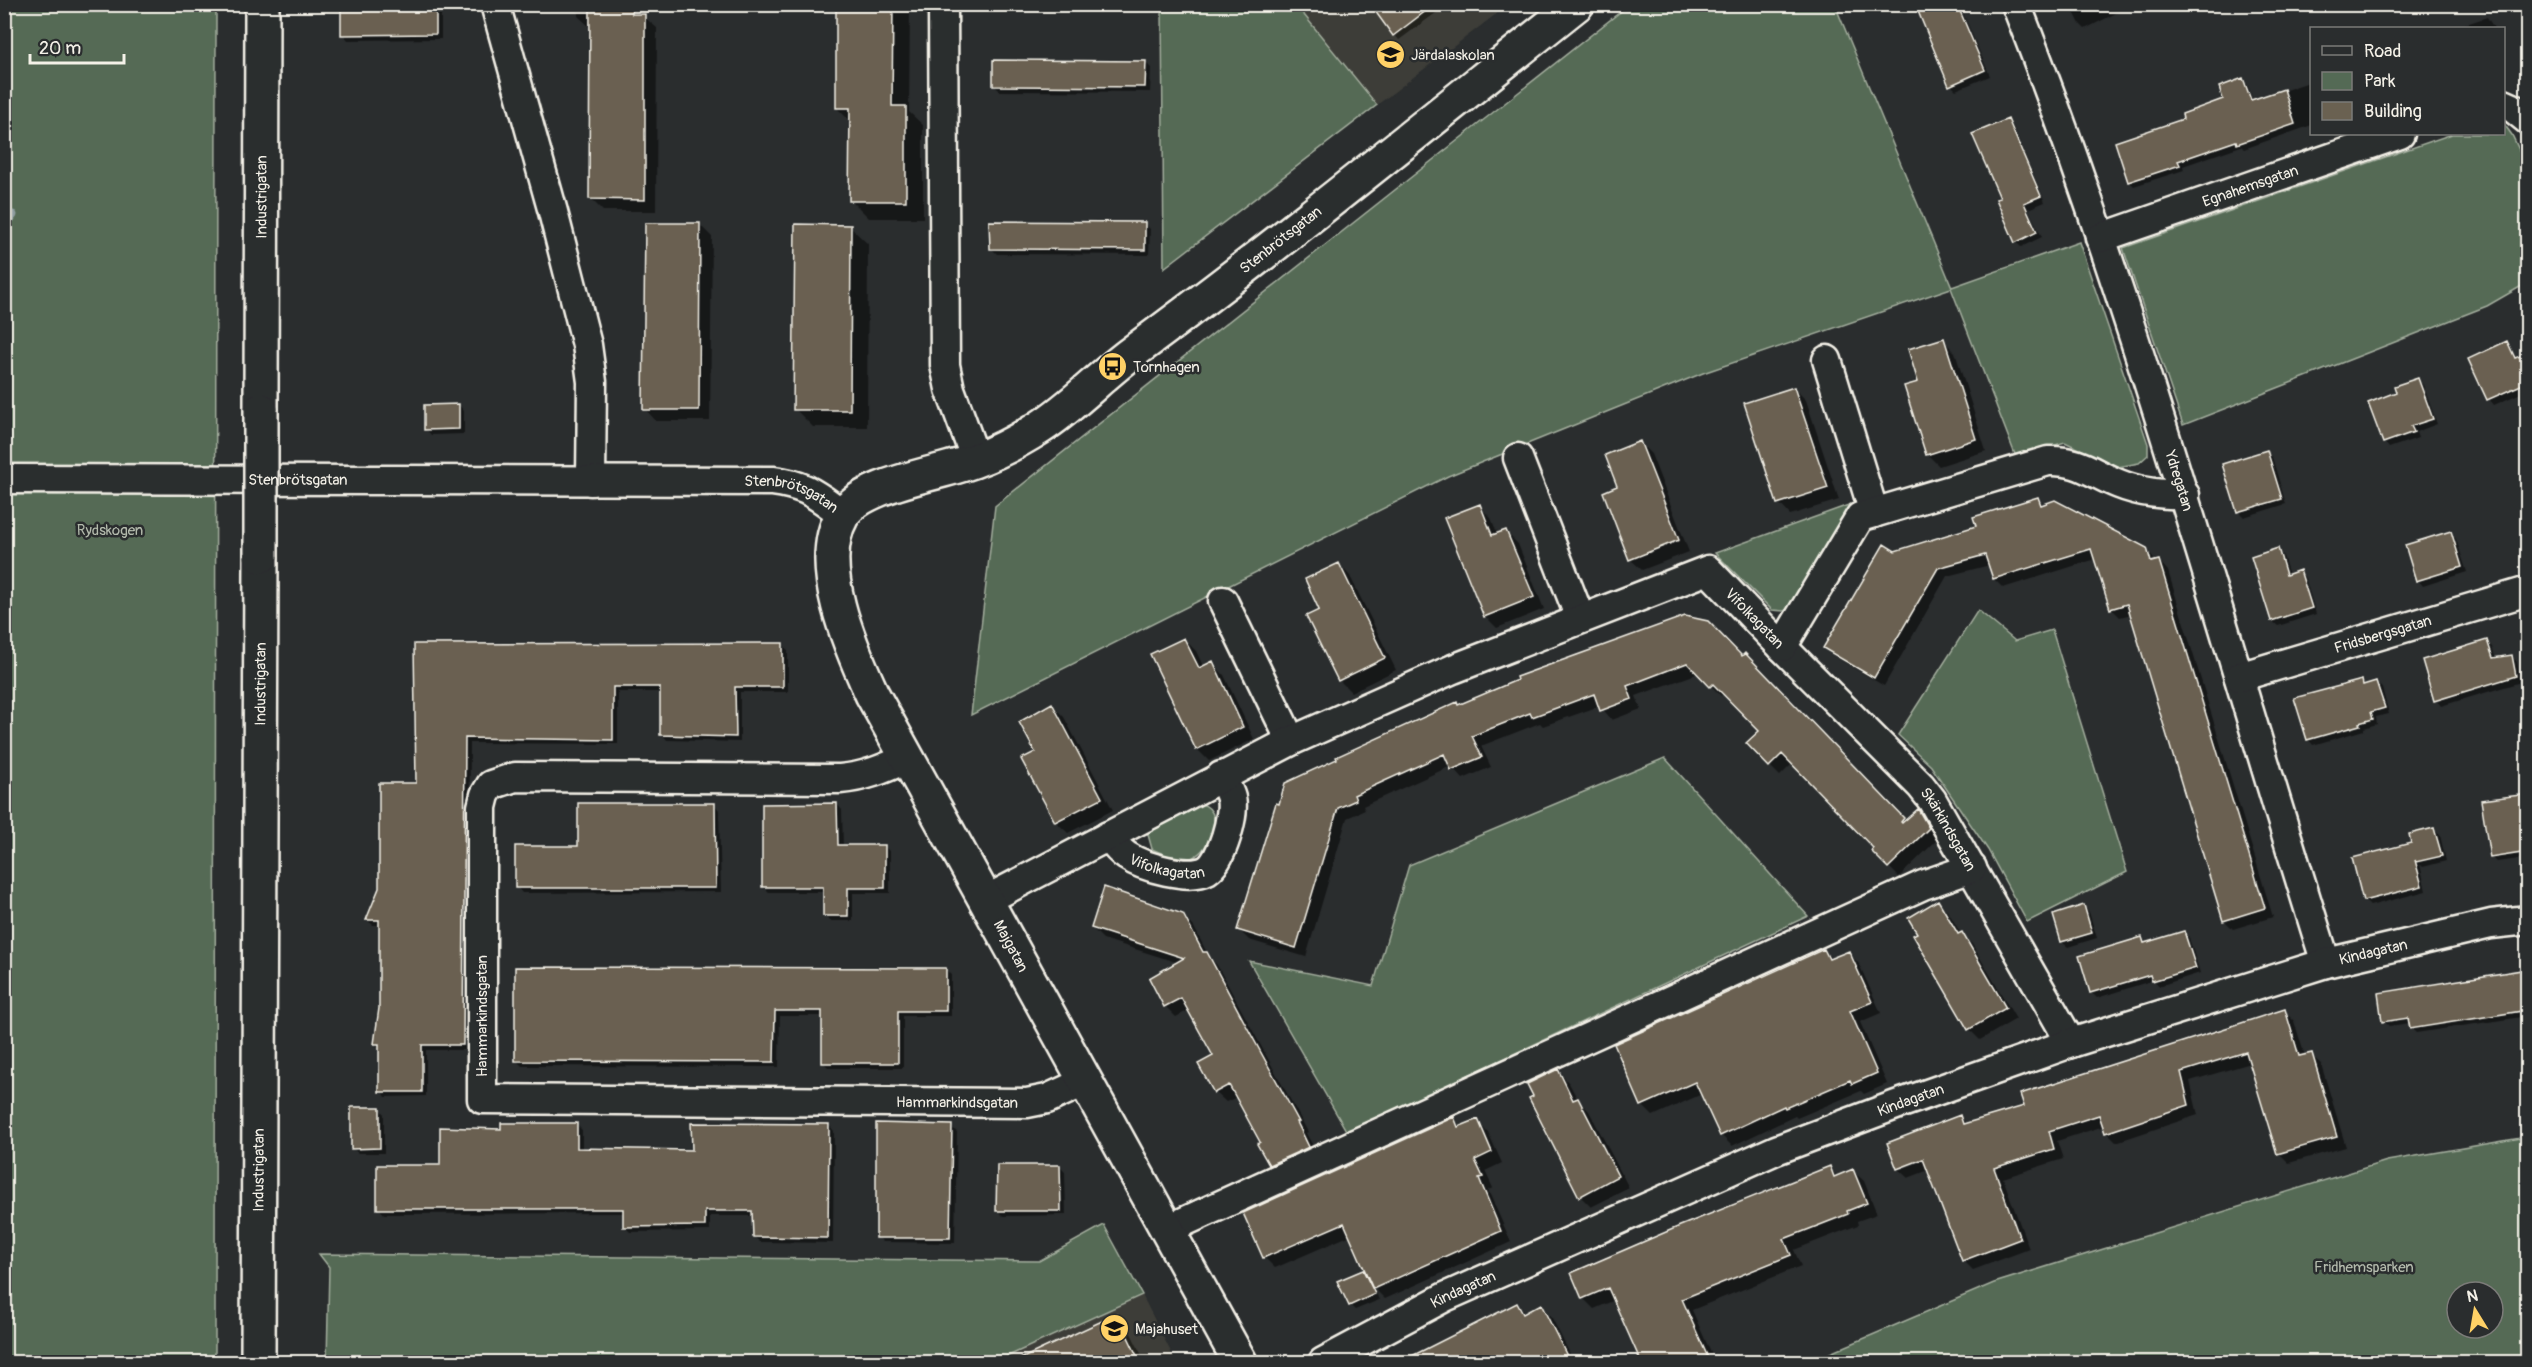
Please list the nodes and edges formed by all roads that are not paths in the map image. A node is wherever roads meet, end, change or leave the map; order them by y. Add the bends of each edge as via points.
1 (262, 4) edge
2 (495, 4) edge
3 (943, 4) edge
4 (1578, 4) edge
5 (2016, 4) edge
6 (2505, 104) edge
7 (2528, 120) edge
8 (2397, 135) edge
9 (2100, 238) junction
10 (1827, 360) dead end
11 (1518, 458) dead end
12 (976, 460) junction
13 (4, 479) edge
14 (591, 481) junction
15 (2185, 495) junction
16 (1874, 513) junction
17 (843, 514) junction
18 (2528, 591) edge
19 (1223, 601) dead end
20 (1580, 618) junction
21 (1782, 647) junction
22 (2239, 677) junction
23 (1291, 741) junction
24 (907, 758) junction
25 (1221, 776) junction
26 (1108, 836) junction
27 (1972, 868) junction
28 (986, 900) junction
29 (2528, 920) edge
30 (2326, 963) junction
31 (2071, 1043) junction
32 (1084, 1082) junction
33 (1166, 1230) junction
34 (258, 1362) edge
35 (1240, 1362) edge
36 (1323, 1362) edge

1 - 34 street, Industrigatan, bridge
2 - 14 street via 589,355
3 - 12 street via 945,364
4 - 12 street, Stenbrötsgatan via 1196,306 1112,367 1075,403 1010,445
5 - 9 street, Ydregatan
6 - 7 street
8 - 9 street, Egnahemsgatan
9 - 15 street, Ydregatan
10 - 16 street
11 - 20 street
12 - 17 street, Stenbrötsgatan via 876,491 859,499
13 - 14 street, Stenbrötsgatan
14 - 17 street, Stenbrötsgatan via 737,480 794,484
15 - 16 street, Vifolkagatan via 2134,489 2077,463 2048,461
15 - 22 street, Ydregatan
16 - 21 street, Vifolkagatan via 1860,517
17 - 24 street, Majgatan via 832,552 844,623 872,694
18 - 22 street, Fridsbergsgatan
19 - 23 street
20 - 21 street, Vifolkagatan via 1708,570
20 - 23 street, Vifolkagatan
21 - 27 street, Skärkindsgatan via 1921,786
22 - 30 street, Ydregatan
23 - 25 street, Vifolkagatan
24 - 28 street, Majgatan
24 - 32 street, Hammarkindsgatan via 873,773 840,779 515,777 491,785 482,807 482,1099 1027,1103 1047,1099
25 - 26 street, Vifolkagatan
25 - 26 street, Vifolkagatan via 1231,798 1231,813 1222,849 1208,869 1189,875 1173,873 1129,857
26 - 28 street, Vifolkagatan
27 - 31 street, Skärkindsgatan
27 - 33 street via 1923,885
28 - 32 street, Majgatan
29 - 30 street, Kindagatan via 2491,924
30 - 31 street, Kindagatan
31 - 36 street, Kindagatan via 1776,1150 1444,1297
32 - 33 street, Majgatan
33 - 35 street, Majgatan

